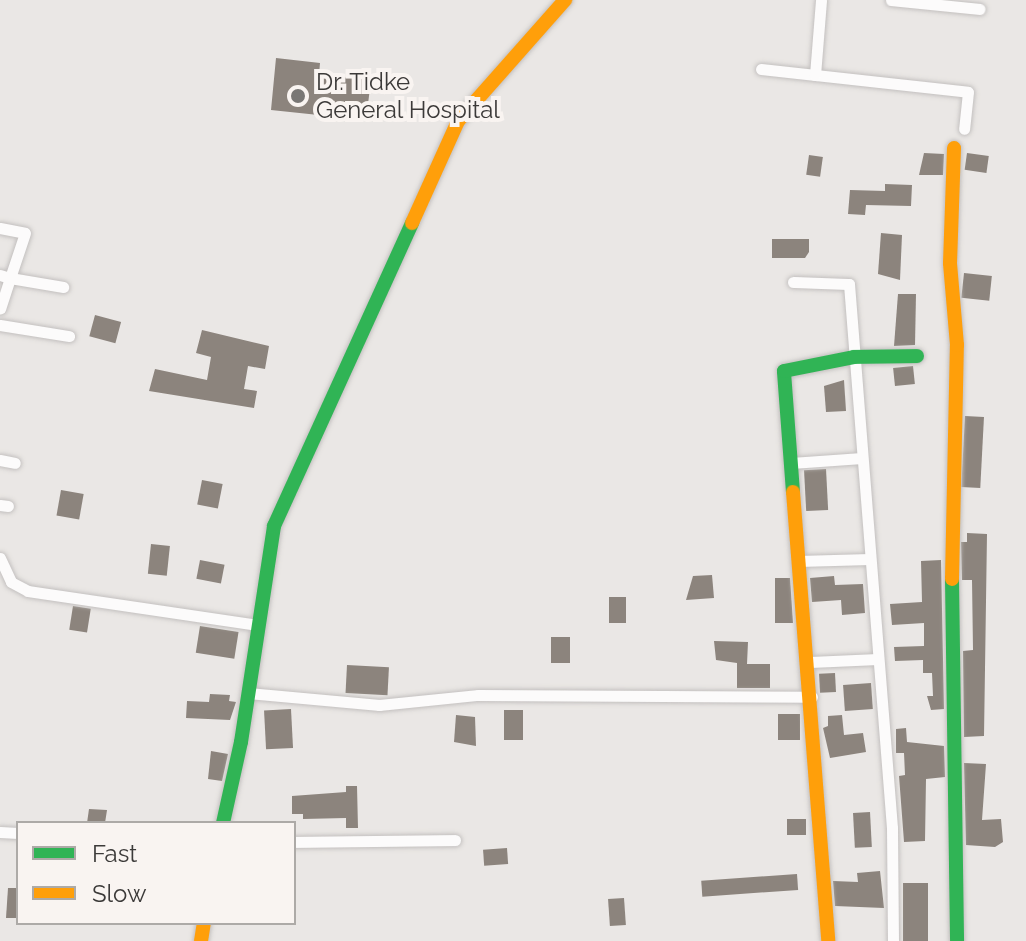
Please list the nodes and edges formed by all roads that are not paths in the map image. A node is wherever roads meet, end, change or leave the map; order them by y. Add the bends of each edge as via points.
1 (565, 0) edge
2 (821, 0) edge
3 (891, 0) edge
4 (980, 9) dead end
5 (761, 69) dead end
6 (815, 75) junction
7 (964, 129) dead end
8 (954, 148) dead end
9 (0, 228) edge
10 (5, 276) edge
11 (793, 282) dead end
12 (63, 287) dead end
13 (0, 308) edge
14 (0, 325) edge
15 (69, 336) dead end
16 (917, 356) dead end
17 (854, 357) junction
18 (862, 458) junction
19 (0, 460) edge
20 (15, 463) dead end
21 (791, 463) junction
22 (0, 558) edge
23 (870, 559) junction
24 (798, 561) junction
25 (258, 625) junction
26 (878, 659) junction
27 (810, 662) junction
28 (248, 693) junction
29 (812, 697) junction
30 (223, 821) edge
31 (455, 840) dead end
32 (296, 842) edge
33 (828, 941) edge
34 (893, 941) edge
35 (957, 941) edge

1 - 25 street via 458,121 274,526
2 - 6 street
3 - 4 street
5 - 6 street
6 - 7 street via 968,92
8 - 35 street via 950,263 957,345 951,536
9 - 10 street via 25,233
10 - 12 street
10 - 13 street
11 - 17 street via 849,284
14 - 15 street
16 - 17 street
17 - 18 street
17 - 21 street via 784,371
18 - 21 street
18 - 23 street
19 - 20 street
21 - 24 street
22 - 25 street via 11,582 28,591
23 - 24 street
23 - 26 street
24 - 27 street
25 - 28 street
26 - 27 street
26 - 34 street via 892,828
27 - 29 street
28 - 29 street via 379,705 478,695
28 - 30 street
29 - 33 street
31 - 32 street

